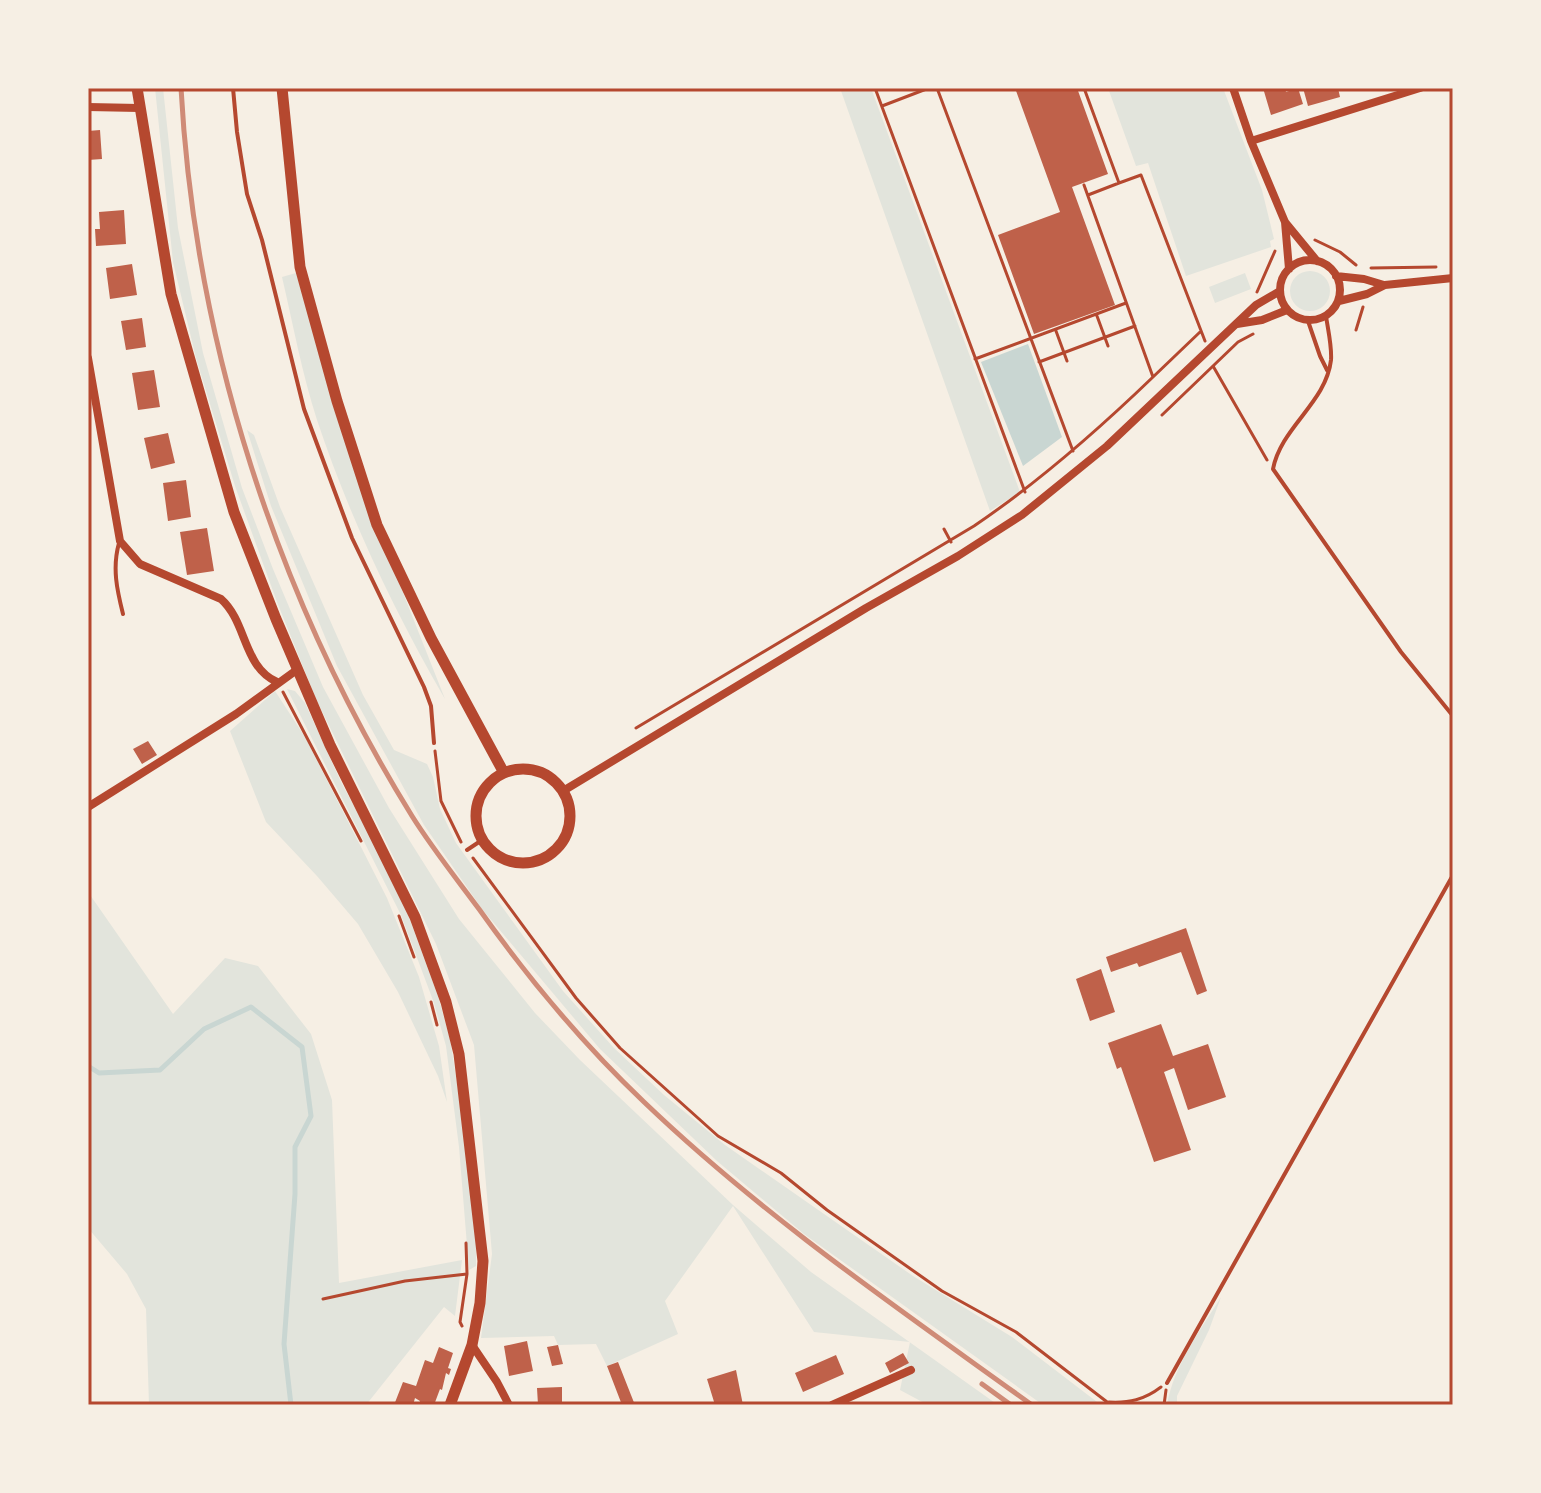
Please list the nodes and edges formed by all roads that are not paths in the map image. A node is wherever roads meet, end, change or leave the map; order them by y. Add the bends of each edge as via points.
1 (137, 88) edge
2 (233, 88) edge
3 (282, 88) edge
4 (1233, 88) edge
5 (1420, 88) edge
6 (88, 107) edge
7 (139, 108) junction
8 (1251, 141) junction
9 (1285, 222) junction
10 (1317, 261) junction
11 (1289, 269) junction
12 (1336, 276) junction
13 (1453, 278) edge
14 (1385, 285) junction
15 (1280, 291) junction
16 (1339, 301) junction
17 (1287, 310) junction
18 (1326, 316) junction
19 (1308, 321) junction
20 (1237, 324) junction
21 (88, 358) edge
22 (1329, 372) junction
23 (120, 541) junction
24 (123, 614) dead end
25 (298, 669) junction
26 (277, 682) junction
27 (1453, 716) edge
28 (434, 743) road end
29 (504, 773) junction
30 (563, 791) junction
31 (88, 807) edge
32 (482, 840) junction
33 (467, 850) road end
34 (1453, 875) edge
35 (472, 1345) junction
36 (911, 1370) dead end
37 (1167, 1383) road end
38 (450, 1405) edge
39 (509, 1405) edge
40 (832, 1405) edge

1 - 7 street
2 - 28 lane via 247,194 304,409 352,538 424,687
3 - 29 street via 300,267 341,415 377,525
4 - 8 street
5 - 8 street
6 - 7 street
7 - 25 street via 171,294 194,380 234,512
8 - 9 street
9 - 10 street
9 - 11 street
10 - 11 street
10 - 12 street
11 - 15 street
12 - 14 street
12 - 16 street
13 - 14 street
14 - 16 street
15 - 17 street
15 - 20 street
16 - 18 street
17 - 19 street
17 - 20 street
18 - 19 street
18 - 22 lane
19 - 22 lane
20 - 30 street via 1074,475 1022,515
21 - 23 street
22 - 27 lane via 1281,442 1273,469
23 - 24 lane via 114,567
23 - 26 street via 140,564 221,599 239,621 255,664
25 - 26 street
25 - 35 street via 415,917 446,1002 459,1054 483,1261
26 - 31 street via 236,714
29 - 30 street via 533,770
29 - 32 street via 481,794 476,810
30 - 32 street via 569,830 551,855 537,862 506,861
32 - 33 lane
34 - 37 lane
35 - 38 street
35 - 39 street
36 - 40 street

